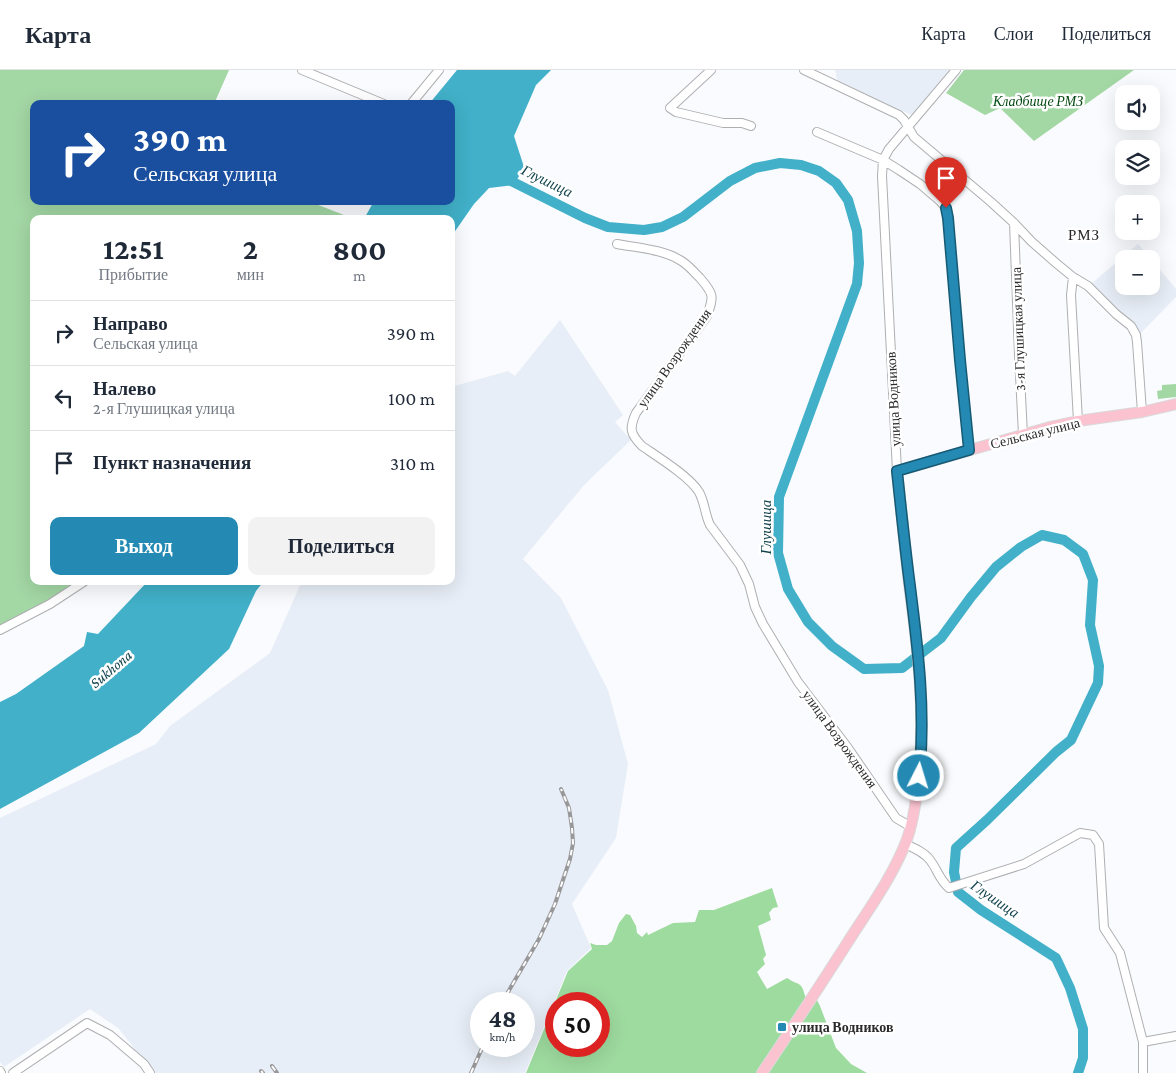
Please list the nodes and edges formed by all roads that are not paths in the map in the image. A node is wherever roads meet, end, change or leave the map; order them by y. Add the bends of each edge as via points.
1 (302, 70) edge
2 (439, 70) edge
3 (711, 70) edge
4 (804, 70) edge
5 (956, 70) edge
6 (374, 100) edge
7 (414, 100) edge
8 (751, 126) dead end
9 (908, 127) junction
10 (817, 132) dead end
11 (883, 160) junction
12 (1014, 223) junction
13 (616, 244) dead end
14 (1073, 277) junction
15 (1176, 404) edge
16 (1142, 412) junction
17 (1078, 421) junction
18 (1024, 435) junction
19 (969, 450) junction
20 (897, 471) junction
21 (80, 585) edge
22 (0, 630) edge
23 (910, 827) junction
24 (905, 844) junction
25 (1176, 1036) edge
26 (1143, 1042) junction
27 (13, 1073) edge
28 (150, 1073) edge
29 (762, 1073) edge
30 (1144, 1073) edge

1 - 6 street
2 - 7 street
3 - 8 street via 670,108 723,123
4 - 9 street via 892,111
5 - 9 street
9 - 11 street
9 - 12 street via 914,138
10 - 11 street
11 - 19 street via 920,184 944,204 948,213
11 - 20 street, улица Водников
12 - 14 street
12 - 18 street, 3-я Глушицкая улица
13 - 23 street, улица Возрождения via 675,257 689,266 712,297 707,316 636,413 631,425 636,440 689,480 699,492 710,526 740,565 763,624 798,682 896,818
14 - 16 street via 1088,286 1134,330
14 - 17 street via 1071,295
15 - 16 main road, Сельская улица
16 - 17 main road, Сельская улица
17 - 18 main road, Сельская улица
18 - 19 main road, Сельская улица
19 - 20 main road, Сельская улица
20 - 23 main road, улица Водников via 916,634 922,724 915,807
21 - 22 street
23 - 24 main road, улица Водников
24 - 26 street via 929,859 949,888 1024,864 1080,832 1093,835 1099,844 1104,928 1120,953
24 - 29 main road, улица Водников via 884,886
25 - 26 street
26 - 30 street
27 - 28 street via 87,1023 110,1035

